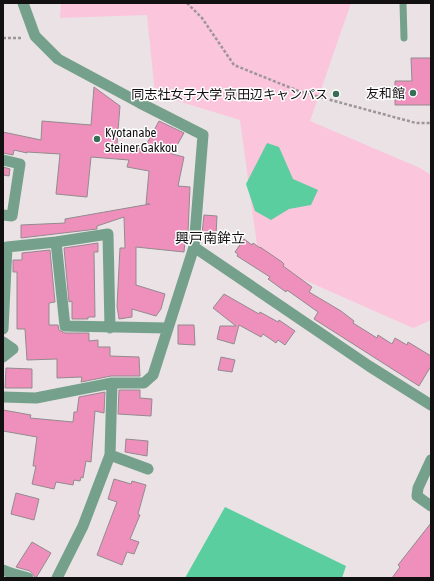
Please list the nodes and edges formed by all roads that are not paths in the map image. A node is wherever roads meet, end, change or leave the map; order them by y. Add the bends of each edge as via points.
1 (23, 3) edge
2 (403, 3) edge
3 (404, 38) dead end
4 (3, 160) edge
5 (3, 215) edge
6 (56, 242) junction
7 (194, 247) junction
8 (110, 328) junction
9 (167, 328) junction
10 (3, 330) edge
11 (3, 342) edge
12 (3, 357) edge
13 (112, 383) junction
14 (3, 397) edge
15 (431, 405) edge
16 (110, 455) junction
17 (431, 460) edge
18 (148, 469) dead end
19 (431, 506) edge
20 (3, 570) edge
21 (28, 578) edge
22 (57, 578) edge

1 - 7 street via 35,36 58,59 204,135
2 - 3 lane
4 - 5 street via 20,164 12,216
6 - 8 street via 65,326
6 - 8 street via 108,234
6 - 10 street via 7,247
7 - 9 street
7 - 15 street
8 - 9 street
9 - 13 street via 153,374 144,383
11 - 12 street via 13,350
13 - 14 street via 36,398
13 - 16 street
16 - 18 street
16 - 22 street via 83,526
17 - 19 street via 417,496
20 - 21 street

